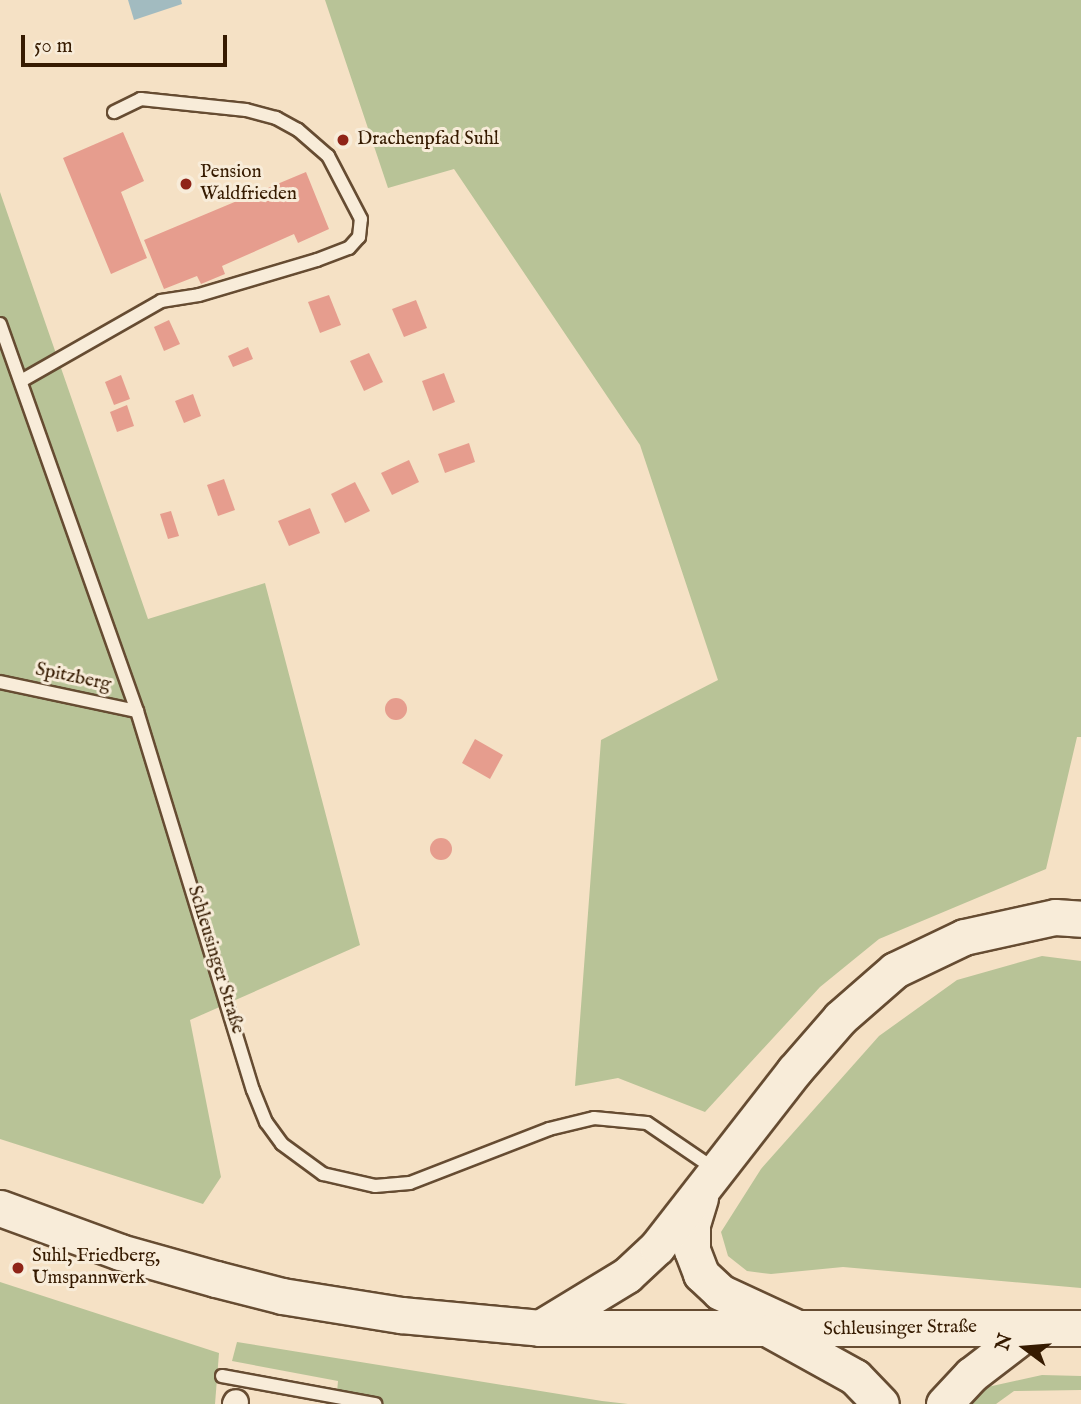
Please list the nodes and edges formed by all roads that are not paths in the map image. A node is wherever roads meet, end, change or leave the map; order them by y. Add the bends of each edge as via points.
1 (114, 112) dead end
2 (0, 324) edge
3 (20, 381) junction
4 (0, 682) edge
5 (138, 711) junction
6 (1081, 919) edge
7 (710, 1183) junction
8 (0, 1209) edge
9 (540, 1328) junction
10 (1032, 1328) junction
11 (1081, 1328) edge
12 (788, 1331) junction
13 (222, 1376) dead end
14 (375, 1404) edge
15 (881, 1404) edge
16 (944, 1404) edge

1 - 3 lane via 141,99 246,110 276,118 328,156 361,219 359,237 349,248 317,260 199,296 161,301
2 - 3 lane, Schleusinger Straße
3 - 5 lane, Schleusinger Straße
4 - 5 lane, Spitzberg
5 - 7 lane, Schleusinger Straße via 253,1090 266,1122 302,1160 349,1183 410,1183 549,1129 594,1118 647,1123
6 - 7 main road via 1055,917 964,937 895,970 840,1018
7 - 9 main road via 627,1275
7 - 12 main road via 692,1224 692,1250 701,1274 720,1292
8 - 9 main road via 120,1252 282,1296 401,1315
9 - 12 main road, Schleusinger Straße
10 - 11 main road, Schleusinger Straße
10 - 12 main road, Schleusinger Straße
10 - 16 main road via 971,1374
12 - 15 main road via 855,1377
13 - 14 lane

